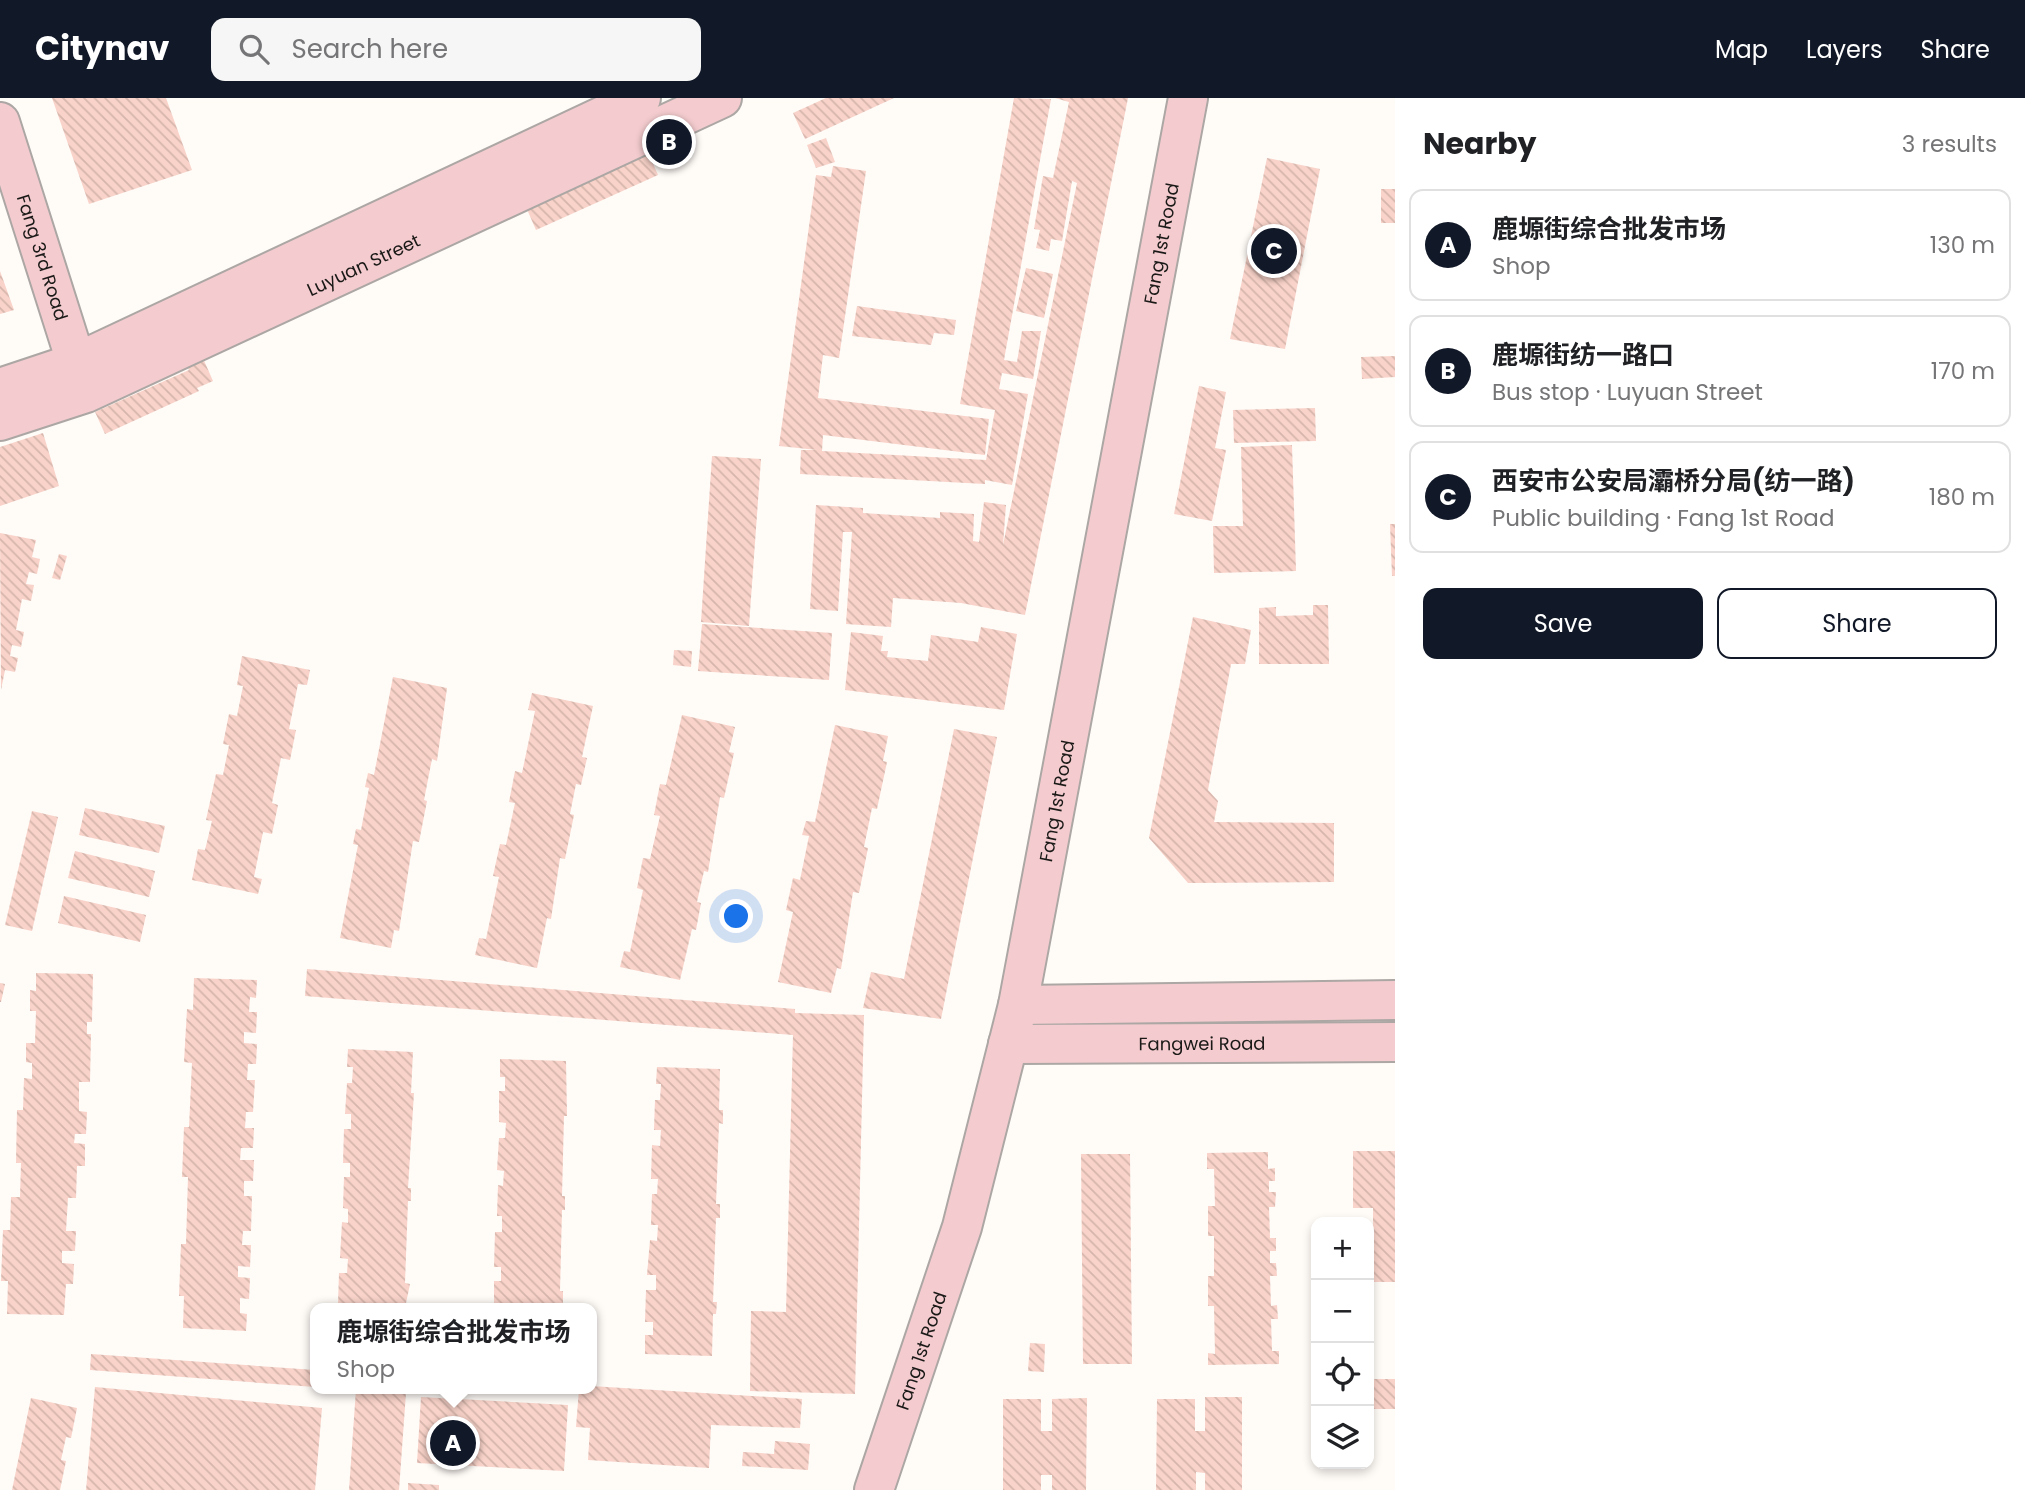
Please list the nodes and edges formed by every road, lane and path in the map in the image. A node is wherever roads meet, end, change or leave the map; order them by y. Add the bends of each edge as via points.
1 (641, 98) edge
2 (722, 98) edge
3 (1188, 98) edge
4 (0, 122) edge
5 (82, 378) junction
6 (0, 388) edge
7 (0, 421) edge
8 (1395, 1000) edge
9 (1018, 1005) junction
10 (1395, 1042) edge
11 (1008, 1044) junction
12 (874, 1490) edge

1 - 5 street, Luyuan Street
2 - 5 street, Luyuan Street
3 - 9 street, Fang 1st Road
4 - 5 street, Fang 3rd Road
5 - 6 street, Luyuan Street
5 - 7 street, Luyuan Street
8 - 9 street
9 - 11 street, Fang 1st Road
10 - 11 street, Fangwei Road
11 - 12 street, Fang 1st Road via 962,1227

